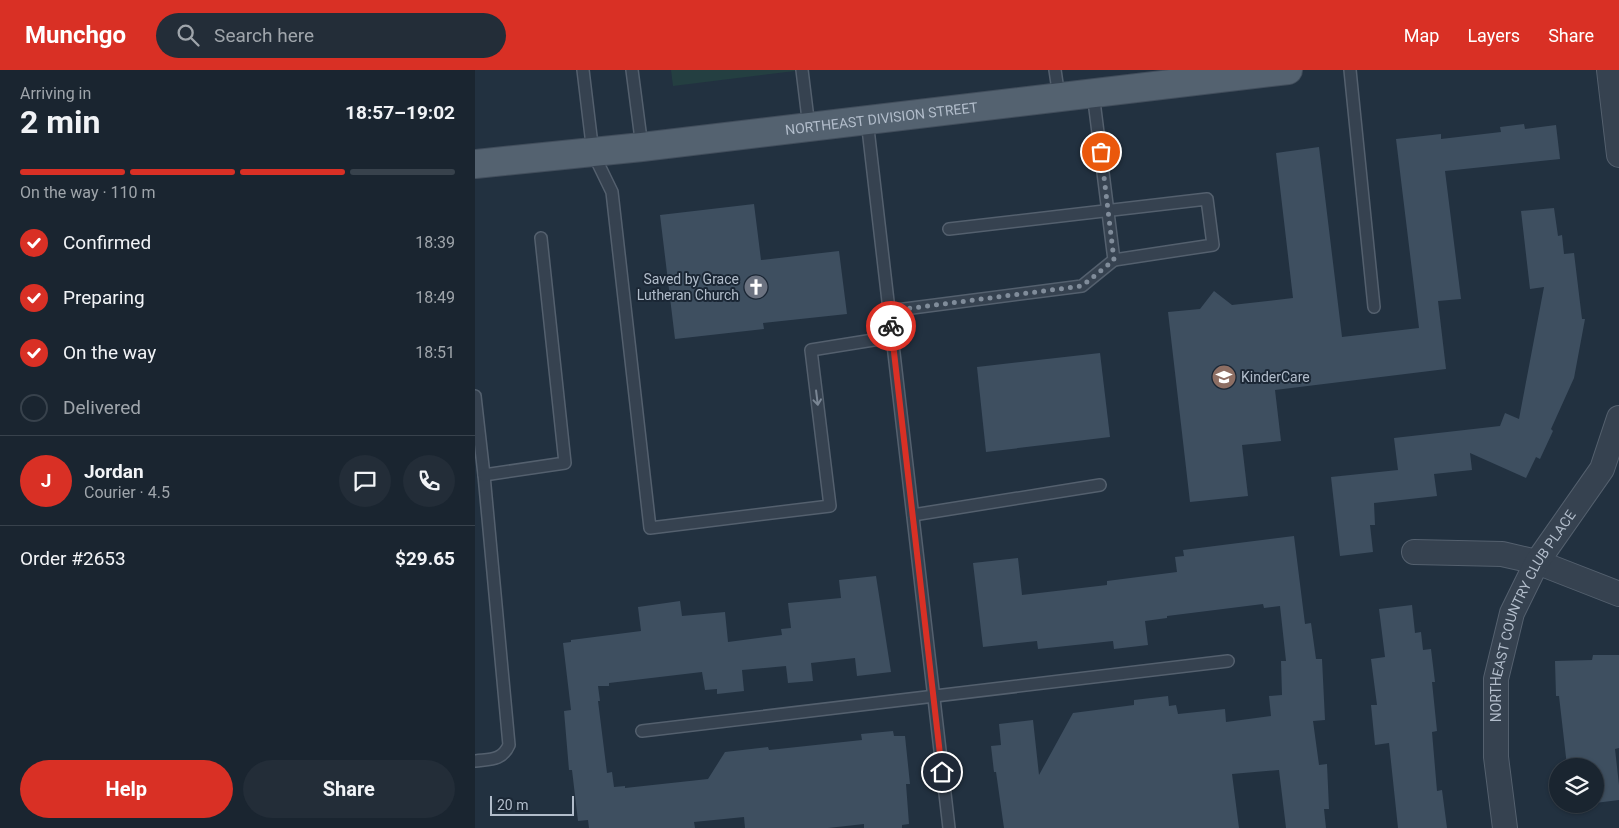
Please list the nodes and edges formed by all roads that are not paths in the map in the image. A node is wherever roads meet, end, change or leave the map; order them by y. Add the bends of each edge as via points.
1 (583, 70) edge
2 (632, 70) edge
3 (802, 70) edge
4 (1055, 70) edge
5 (1288, 70) edge
6 (1350, 70) edge
7 (1609, 70) edge
8 (1246, 72) edge
9 (1093, 93) junction
10 (1059, 97) junction
11 (867, 120) junction
12 (809, 127) junction
13 (642, 147) junction
14 (593, 153) junction
15 (1619, 155) edge
16 (475, 164) edge
17 (1108, 210) junction
18 (949, 230) dead end
19 (541, 238) dead end
20 (1114, 260) junction
21 (1374, 307) dead end
22 (889, 311) junction
23 (892, 337) junction
24 (475, 396) edge
25 (1619, 418) edge
26 (484, 475) junction
27 (1100, 485) dead end
28 (913, 515) junction
29 (1414, 552) dead end
30 (1537, 562) junction
31 (1619, 594) edge
32 (1228, 661) dead end
33 (933, 696) junction
34 (642, 731) dead end
35 (475, 761) edge
36 (949, 828) edge
37 (1505, 828) edge

1 - 14 lane
2 - 13 lane
3 - 12 lane
4 - 10 lane
5 - 8 main road, NORTHEAST DIVISION STREET
6 - 21 lane
7 - 15 street
8 - 9 main road, NORTHEAST DIVISION STREET
9 - 10 main road, NORTHEAST DIVISION STREET
9 - 17 lane
10 - 11 main road, NORTHEAST DIVISION STREET
11 - 12 main road, NORTHEAST DIVISION STREET
11 - 22 lane
12 - 13 main road, NORTHEAST DIVISION STREET
13 - 14 main road, NORTHEAST DIVISION STREET
14 - 16 main road, NORTHEAST DIVISION STREET
23 -> 14 lane via 811,350 830,506 650,528 612,192
17 - 18 lane
17 - 20 lane
17 - 20 lane via 1207,199 1213,245
19 - 26 lane via 565,464
20 - 22 lane via 1082,286
22 - 23 lane
23 - 28 lane
24 - 26 lane
25 - 30 street, NORTHEAST COUNTRY CLUB PLACE via 1602,469
26 - 35 lane via 509,745 500,758
27 - 28 lane
28 - 33 lane
29 - 30 street via 1502,554
30 - 31 street
30 - 37 street, NORTHEAST COUNTRY CLUB PLACE via 1512,613 1496,679 1496,756
32 - 33 lane
33 - 34 lane
33 - 36 lane

